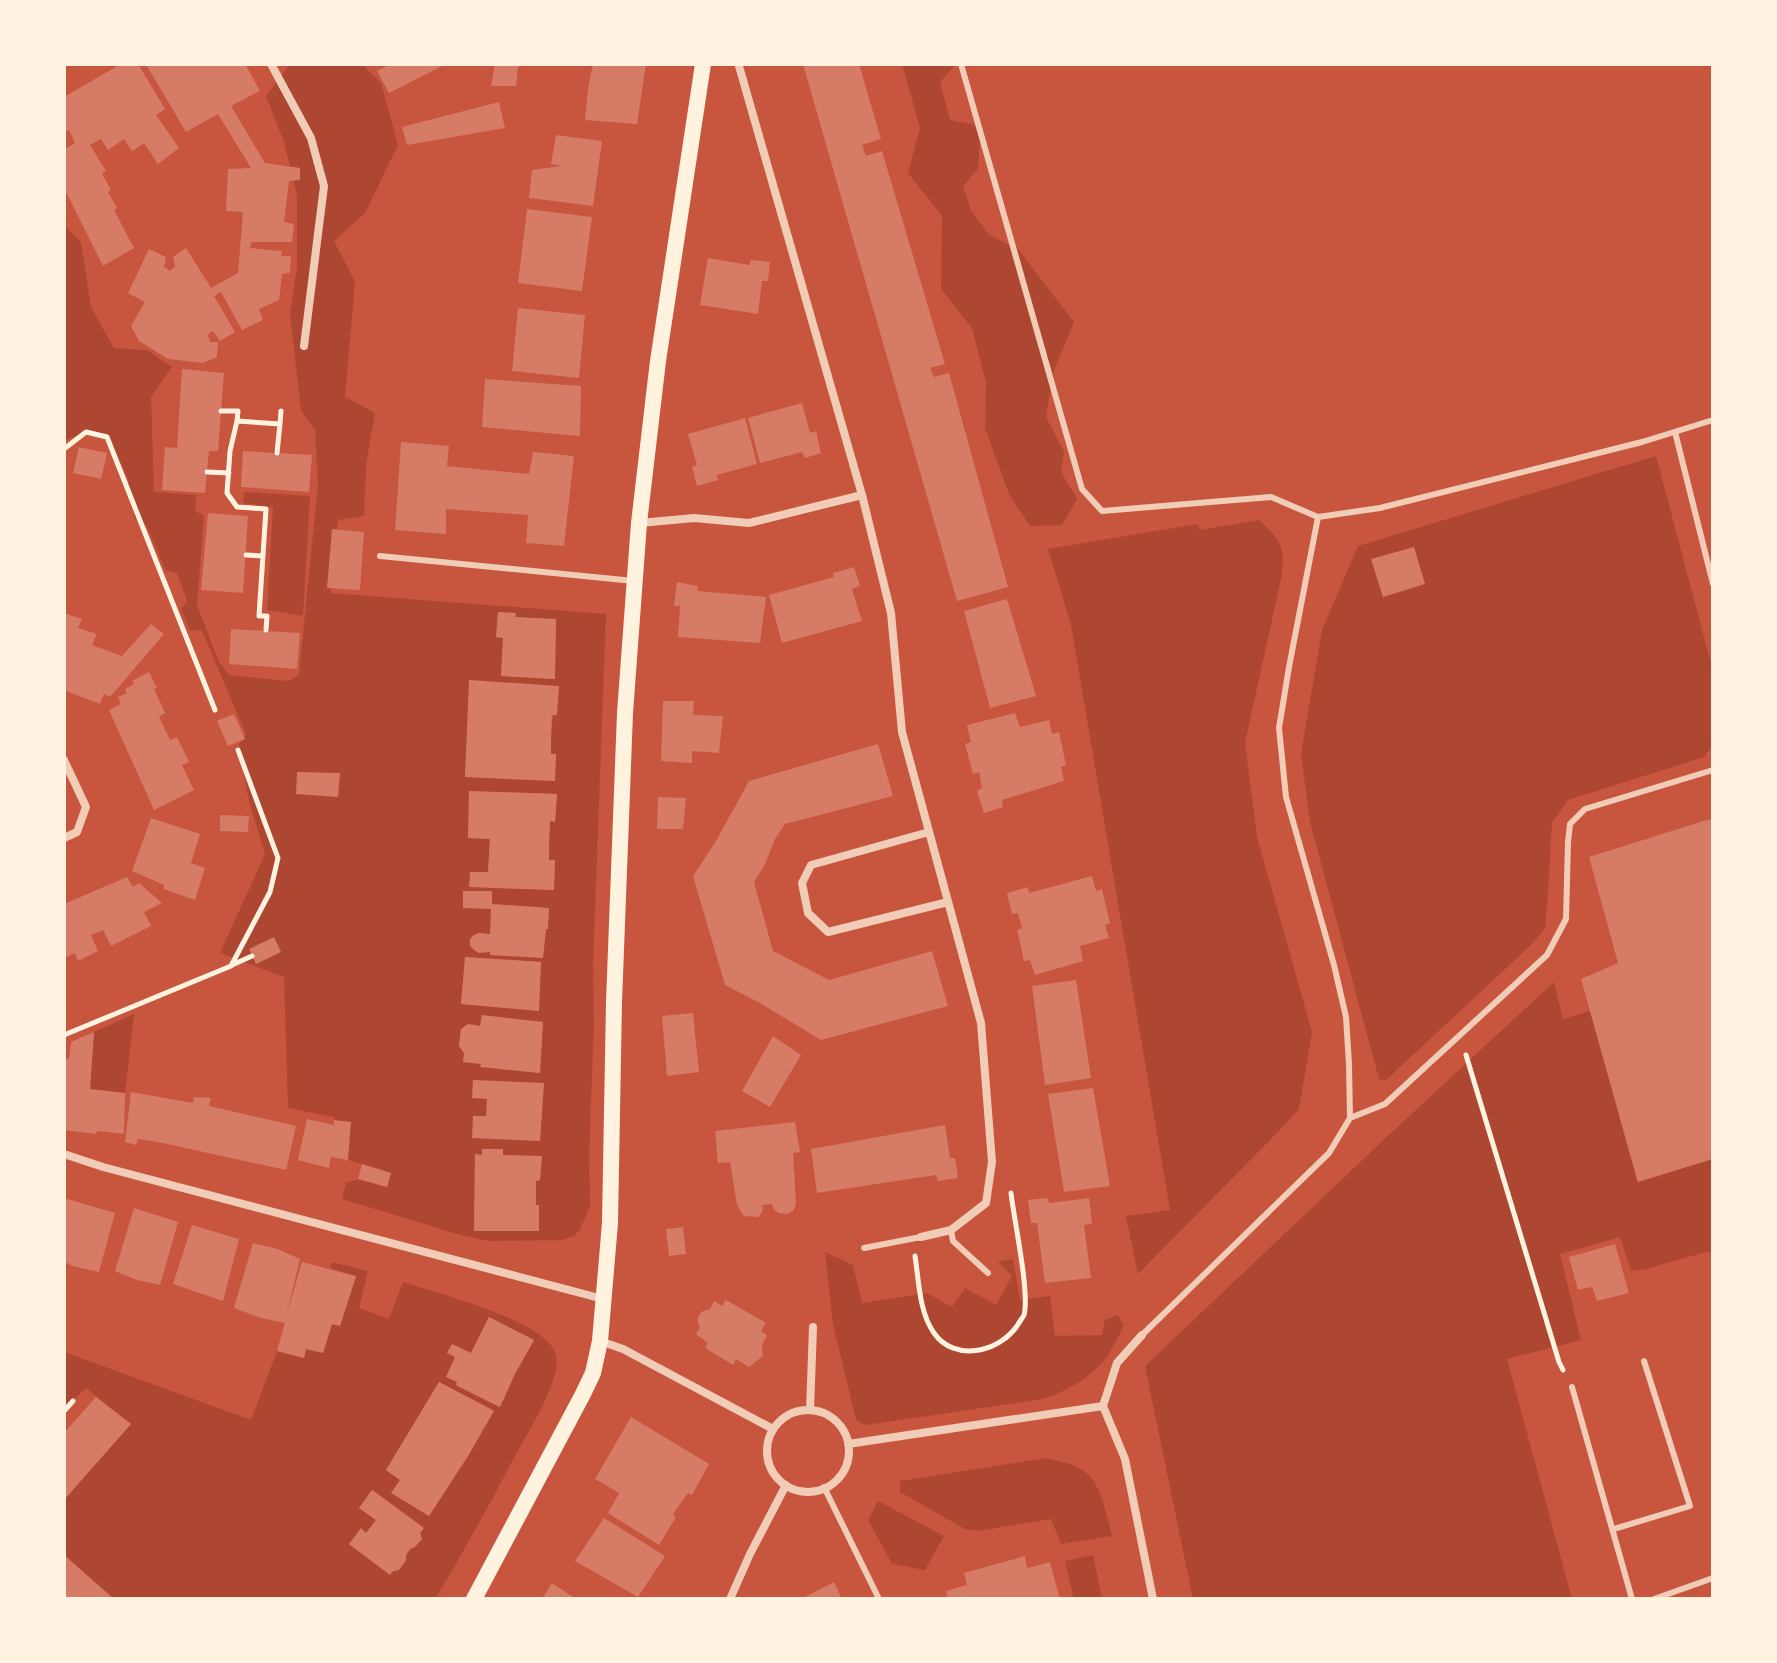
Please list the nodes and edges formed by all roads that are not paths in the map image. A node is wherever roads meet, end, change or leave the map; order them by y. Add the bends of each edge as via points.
1 (271, 64) edge
2 (703, 64) edge
3 (961, 64) edge
4 (739, 66) dead end
5 (304, 346) dead end
6 (1713, 420) edge
7 (1675, 432) junction
8 (862, 495) junction
9 (1318, 517) junction
10 (639, 523) junction
11 (380, 556) dead end
12 (634, 581) junction
13 (1713, 584) edge
14 (64, 760) edge
15 (1713, 770) edge
16 (929, 832) junction
17 (64, 838) edge
18 (948, 902) junction
19 (1350, 1118) junction
20 (64, 1154) edge
21 (951, 1230) junction
22 (921, 1237) joint
23 (864, 1248) dead end
24 (988, 1273) dead end
25 (603, 1299) junction
26 (813, 1327) dead end
27 (1142, 1335) joint
28 (600, 1341) junction
29 (1644, 1361) dead end
30 (1572, 1387) road end
31 (1103, 1406) junction
32 (810, 1410) junction
33 (773, 1429) junction
34 (848, 1444) junction
35 (786, 1485) junction
36 (824, 1487) junction
37 (1614, 1529) junction
38 (1713, 1578) edge
39 (474, 1599) edge
40 (730, 1599) edge
41 (879, 1599) edge
42 (1153, 1599) edge
43 (1632, 1599) edge
44 (1654, 1599) edge

1 - 5 street via 311,138 324,186
2 - 10 main road
3 - 9 lane via 1082,489 1102,511 1271,497
4 - 8 street
6 - 7 lane
7 - 9 lane via 1380,508
7 - 13 lane
8 - 10 street via 749,523 694,518
8 - 16 street via 891,613 902,732
9 - 19 lane via 1279,728 1286,797 1346,1017
10 - 12 main road
11 - 12 lane
12 - 25 main road
14 - 17 street via 86,807 77,832
15 - 19 lane via 1585,809 1570,824 1566,919 1547,955 1385,1104
16 - 18 street
16 - 18 street via 811,865 802,883 808,913 828,932
18 - 21 street via 981,1023 992,1162 986,1203
19 - 27 lane via 1319,1164
20 - 25 street
21 - 22 street
21 - 24 lane via 953,1241
22 - 23 lane
25 - 28 main road
26 - 32 street
27 - 31 street via 1117,1363
28 - 33 street
28 - 39 main road via 583,1394
29 - 37 lane via 1690,1506
30 - 37 lane
31 - 34 street
31 - 42 street via 1125,1459
32 - 33 street via 796,1412
32 - 34 street via 835,1420
33 - 35 street via 768,1461
34 - 36 street via 846,1467
35 - 36 street via 808,1492
35 - 40 street
36 - 41 lane
37 - 43 lane
38 - 44 lane

